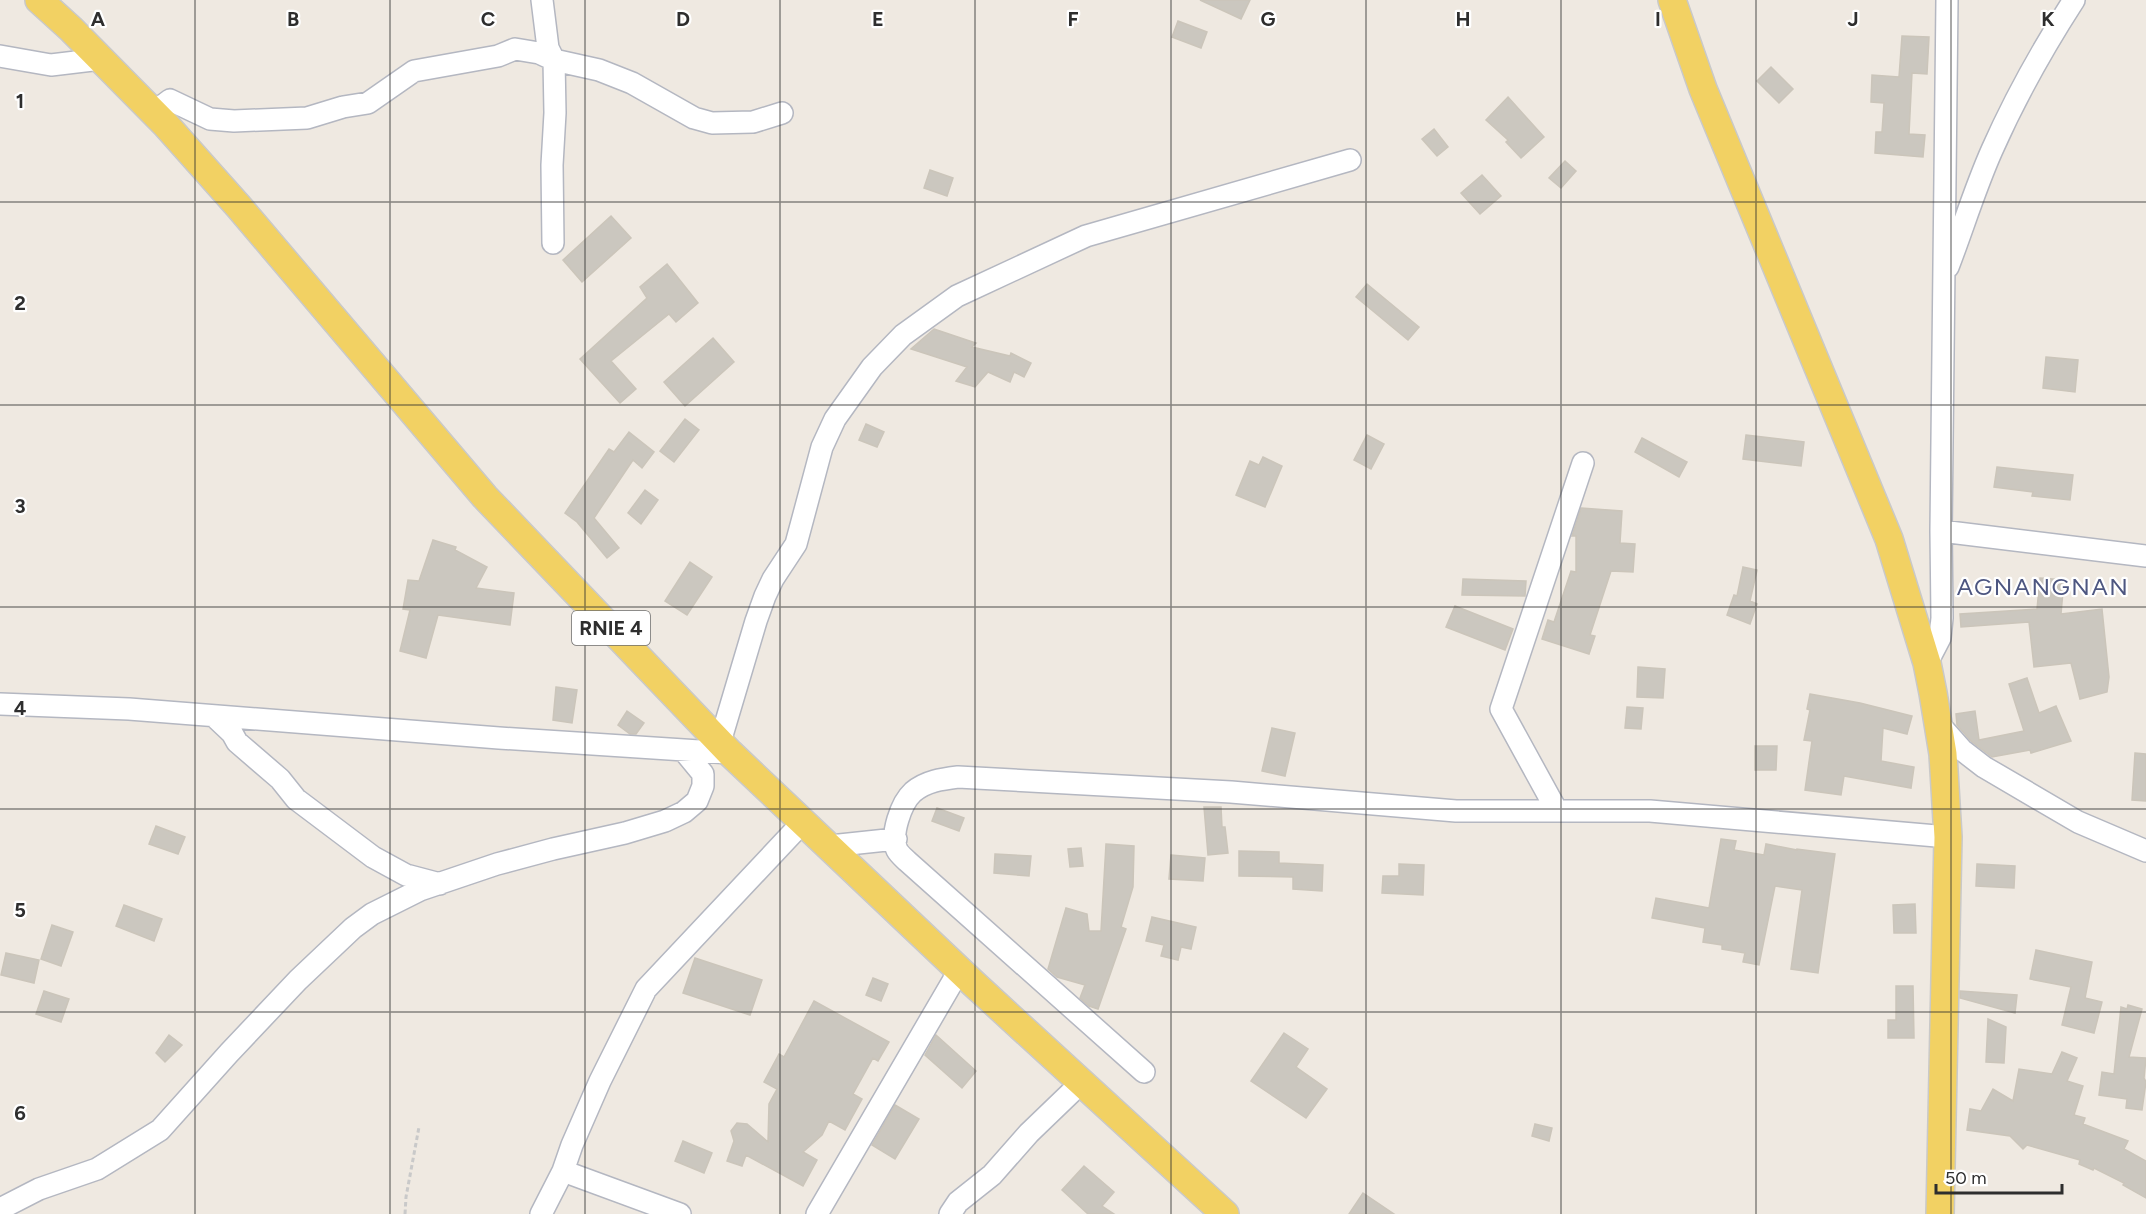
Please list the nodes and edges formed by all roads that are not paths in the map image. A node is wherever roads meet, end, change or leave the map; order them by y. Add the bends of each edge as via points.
1 (39, 0) edge
2 (542, 0) edge
3 (1672, 0) edge
4 (1947, 0) edge
5 (2074, 0) edge
6 (0, 56) edge
7 (101, 59) junction
8 (554, 60) junction
9 (154, 112) junction
10 (782, 113) dead end
11 (1350, 160) dead end
12 (554, 243) dead end
13 (1943, 282) junction
14 (1583, 463) dead end
15 (1941, 531) junction
16 (2146, 556) edge
17 (1926, 663) junction
18 (0, 704) edge
19 (214, 716) junction
20 (1938, 723) junction
21 (725, 747) junction
22 (684, 750) junction
23 (1557, 812) junction
24 (804, 822) junction
25 (1948, 837) junction
26 (896, 839) junction
27 (830, 846) junction
28 (2146, 851) edge
29 (440, 884) junction
30 (960, 969) junction
31 (1144, 1072) dead end
32 (1082, 1083) junction
33 (563, 1171) junction
34 (0, 1209) edge
35 (541, 1214) edge
36 (680, 1214) edge
37 (817, 1214) edge
38 (950, 1214) edge
39 (1225, 1214) edge
40 (1940, 1214) edge

1 - 7 main road, RNIE 4
2 - 8 street via 548,48
3 - 17 main road via 1704,89 1889,539
4 - 13 street
5 - 13 street via 2048,40 1991,152
6 - 7 street via 51,65
7 - 9 main road, RNIE 4
8 - 9 street via 515,49 498,56 414,71 368,104 307,118 210,119 170,100
8 - 10 street via 599,70 632,83 694,118 712,123 753,122
8 - 12 street
9 - 21 main road, RNIE 4 via 485,496
11 - 21 street via 1086,236 957,296 903,335 872,367 835,419 822,447 796,544 773,579 756,621
13 - 15 street
14 - 23 street via 1500,710
15 - 16 street
15 - 17 street via 1941,638
17 - 20 main road
18 - 19 street
19 - 22 street
19 - 29 street via 296,799 373,857 406,875
20 - 25 main road
20 - 28 street via 1984,767 2078,822
21 - 22 street
21 - 24 main road, RNIE 4
22 - 29 street via 703,774 703,786 697,801 684,812 635,830 531,855
23 - 25 street via 1650,811
23 - 26 street via 1456,811 1230,792 958,777 936,780 914,792 902,807
24 - 27 main road, RNIE 4
24 - 33 street via 646,989 600,1081
25 - 40 main road
26 - 27 street
26 - 31 street via 897,850 907,861
27 - 30 main road, RNIE 4
29 - 34 street via 396,900 352,928 159,1130 97,1169 39,1189
30 - 32 main road, RNIE 4
30 - 37 street
32 - 38 street
32 - 39 main road, RNIE 4
33 - 35 street
33 - 36 street

